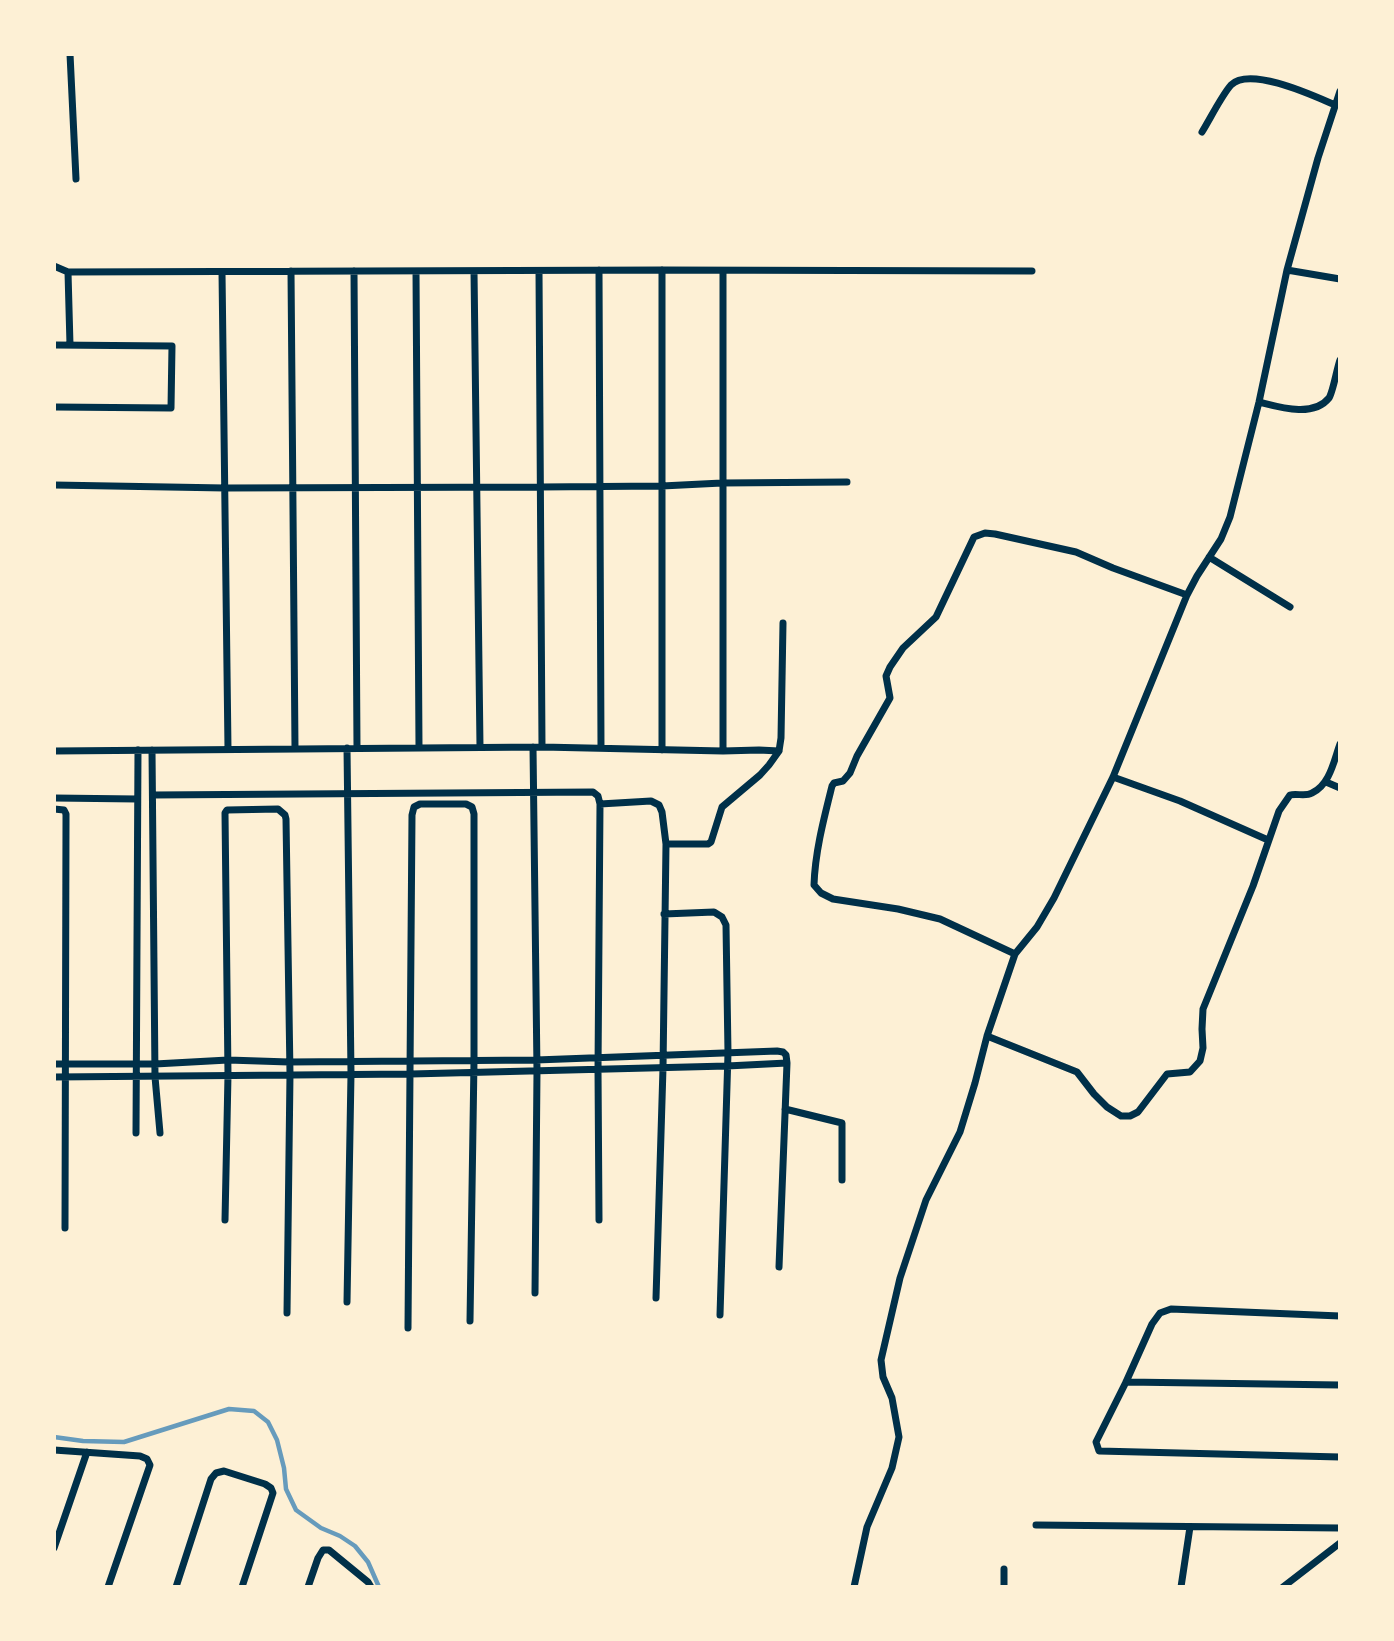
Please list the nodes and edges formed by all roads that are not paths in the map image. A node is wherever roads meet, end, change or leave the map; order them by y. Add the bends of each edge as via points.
1 (70, 54) edge
2 (1340, 91) edge
3 (1335, 105) junction
4 (1202, 132) dead end
5 (76, 179) dead end
6 (54, 266) edge
7 (599, 270) junction
8 (662, 270) junction
9 (1287, 270) junction
10 (291, 271) junction
11 (354, 271) junction
12 (416, 271) junction
13 (474, 271) junction
14 (538, 271) junction
15 (723, 271) junction
16 (1032, 271) dead end
17 (68, 272) junction
18 (222, 272) junction
19 (1340, 279) edge
20 (54, 345) edge
21 (70, 345) junction
22 (1340, 360) edge
23 (1259, 402) junction
24 (54, 407) edge
25 (847, 482) dead end
26 (722, 483) junction
27 (54, 485) edge
28 (600, 486) junction
29 (662, 486) junction
30 (293, 487) junction
31 (356, 487) junction
32 (418, 487) junction
33 (477, 487) junction
34 (540, 487) junction
35 (225, 488) junction
36 (1209, 557) junction
37 (1187, 595) junction
38 (1290, 607) dead end
39 (783, 623) dead end
40 (1340, 744) edge
41 (419, 747) junction
42 (480, 747) junction
43 (533, 747) junction
44 (542, 747) junction
45 (295, 748) junction
46 (346, 748) junction
47 (357, 748) junction
48 (601, 748) junction
49 (228, 749) junction
50 (138, 750) junction
51 (152, 750) junction
52 (662, 750) junction
53 (54, 751) edge
54 (723, 751) junction
55 (779, 751) junction
56 (1112, 777) junction
57 (1326, 782) junction
58 (1340, 788) edge
59 (347, 793) junction
60 (533, 793) junction
61 (153, 795) junction
62 (54, 798) edge
63 (137, 799) junction
64 (600, 804) junction
65 (54, 809) edge
66 (1268, 840) junction
67 (666, 844) junction
68 (664, 914) junction
69 (1015, 954) junction
70 (987, 1036) junction
71 (728, 1053) junction
72 (663, 1055) junction
73 (598, 1057) junction
74 (228, 1060) junction
75 (536, 1060) junction
76 (474, 1061) junction
77 (289, 1062) junction
78 (349, 1062) junction
79 (411, 1062) junction
80 (787, 1062) junction
81 (54, 1064) edge
82 (65, 1064) junction
83 (136, 1064) junction
84 (155, 1064) junction
85 (727, 1066) junction
86 (663, 1068) junction
87 (597, 1069) junction
88 (537, 1071) junction
89 (474, 1072) junction
90 (228, 1074) junction
91 (290, 1074) junction
92 (351, 1074) junction
93 (411, 1074) junction
94 (54, 1077) edge
95 (65, 1077) junction
96 (136, 1077) junction
97 (155, 1077) junction
98 (785, 1109) junction
99 (136, 1133) dead end
100 (160, 1133) dead end
101 (842, 1180) dead end
102 (225, 1220) dead end
103 (599, 1220) dead end
104 (65, 1228) dead end
105 (779, 1267) dead end
106 (535, 1293) dead end
107 (656, 1297) dead end
108 (347, 1302) dead end
109 (287, 1313) dead end
110 (720, 1315) dead end
111 (1340, 1316) edge
112 (470, 1321) dead end
113 (408, 1328) dead end
114 (1126, 1382) junction
115 (1340, 1385) edge
116 (54, 1450) edge
117 (87, 1452) junction
118 (1340, 1457) edge
119 (1036, 1525) dead end
120 (1190, 1527) junction
121 (1340, 1528) edge
122 (1340, 1543) edge
123 (54, 1548) edge
124 (1004, 1569) dead end
125 (108, 1587) edge
126 (176, 1587) edge
127 (242, 1587) edge
128 (308, 1587) edge
129 (371, 1587) edge
130 (854, 1587) edge
131 (1004, 1587) edge
132 (1181, 1587) edge
133 (1283, 1587) edge

1 - 5 street
2 - 3 street
3 - 4 street via 1287,85 1245,79 1233,83
3 - 9 street
6 - 17 street
7 - 8 street
7 - 14 street
7 - 28 street
8 - 15 street
8 - 29 street
9 - 19 street
9 - 23 street
10 - 11 street
10 - 18 street
10 - 30 street
11 - 12 street
11 - 31 street
12 - 13 street
12 - 32 street
13 - 14 street
13 - 33 street
14 - 34 street
15 - 16 street
15 - 26 street
17 - 18 street
17 - 21 street
18 - 35 street
20 - 21 street
21 - 24 street via 172,346 171,408
22 - 23 street via 1329,397 1318,405 1306,410
23 - 36 street via 1230,517
25 - 26 street
26 - 29 street
26 - 54 street
27 - 35 street
28 - 29 street
28 - 34 street
28 - 48 street
29 - 52 street
30 - 31 street
30 - 35 street
30 - 45 street
31 - 32 street
31 - 47 street
32 - 33 street
32 - 41 street
33 - 34 street
33 - 42 street
34 - 44 street
35 - 49 street
36 - 37 street
36 - 38 street
37 - 56 street
37 - 69 street via 1076,552 995,534 974,537 936,617 890,667 886,676 890,698 850,773 832,786 814,874 814,885 821,893 833,900 940,919
39 - 55 street
40 - 57 street
41 - 42 street
41 - 47 street
42 - 43 street
43 - 44 street
43 - 60 street
44 - 48 street
45 - 46 street
45 - 49 street
46 - 47 street
46 - 59 street
48 - 52 street
49 - 51 street
50 - 51 street
50 - 53 street
50 - 63 street
51 - 61 street
52 - 54 street
54 - 55 street
55 - 67 street via 760,775 722,807 711,842
56 - 66 street
56 - 69 street via 1054,898
57 - 58 street
57 - 66 street via 1313,793 1290,795
59 - 60 street
59 - 61 street
59 - 78 street
60 - 64 street via 593,792
60 - 75 street
61 - 84 street
62 - 63 street
63 - 83 street
64 - 67 street via 651,801 659,805
64 - 73 street
65 - 82 street via 66,814
66 - 70 street via 1203,1009 1200,1061 1190,1072 1167,1074 1135,1114 1116,1114 1077,1072
67 - 68 street
68 - 71 street via 714,912 726,925
68 - 72 street
69 - 70 street
70 - 130 street via 961,1132 926,1200 900,1278 881,1360 898,1437 892,1468 867,1527
71 - 72 street
71 - 80 street via 783,1052
71 - 85 street
72 - 73 street
72 - 86 street
73 - 75 street
73 - 87 street
74 - 77 street
74 - 77 street via 225,813 278,809 285,815
74 - 84 street
74 - 90 street
75 - 76 street
75 - 88 street
76 - 79 street
76 - 79 street via 474,814 466,804 420,804 412,815
76 - 89 street
77 - 78 street
77 - 91 street
78 - 79 street
78 - 92 street
79 - 93 street
80 - 85 street
80 - 98 street
81 - 82 street
82 - 83 street
82 - 95 street
83 - 84 street
83 - 96 street
84 - 97 street
85 - 86 street
85 - 110 street
86 - 87 street
86 - 107 street
87 - 88 street
87 - 103 street
88 - 89 street
88 - 106 street
89 - 93 street
89 - 112 street
90 - 91 street
90 - 97 street
90 - 102 street
91 - 92 street
91 - 109 street
92 - 93 street
92 - 108 street
93 - 113 street
94 - 95 street
95 - 96 street
95 - 104 street
96 - 97 street
96 - 99 street
97 - 100 street
98 - 101 street via 842,1123
98 - 105 street
111 - 114 street via 1171,1309 1160,1313 1152,1324
114 - 115 street
114 - 118 street via 1096,1442 1099,1451
116 - 117 street
117 - 123 street
117 - 125 street via 140,1456 150,1465
119 - 120 street
120 - 121 street
120 - 132 street
122 - 133 street
124 - 131 street
126 - 127 street via 211,1479 224,1471 265,1484 273,1493
128 - 129 street via 323,1550 330,1550

